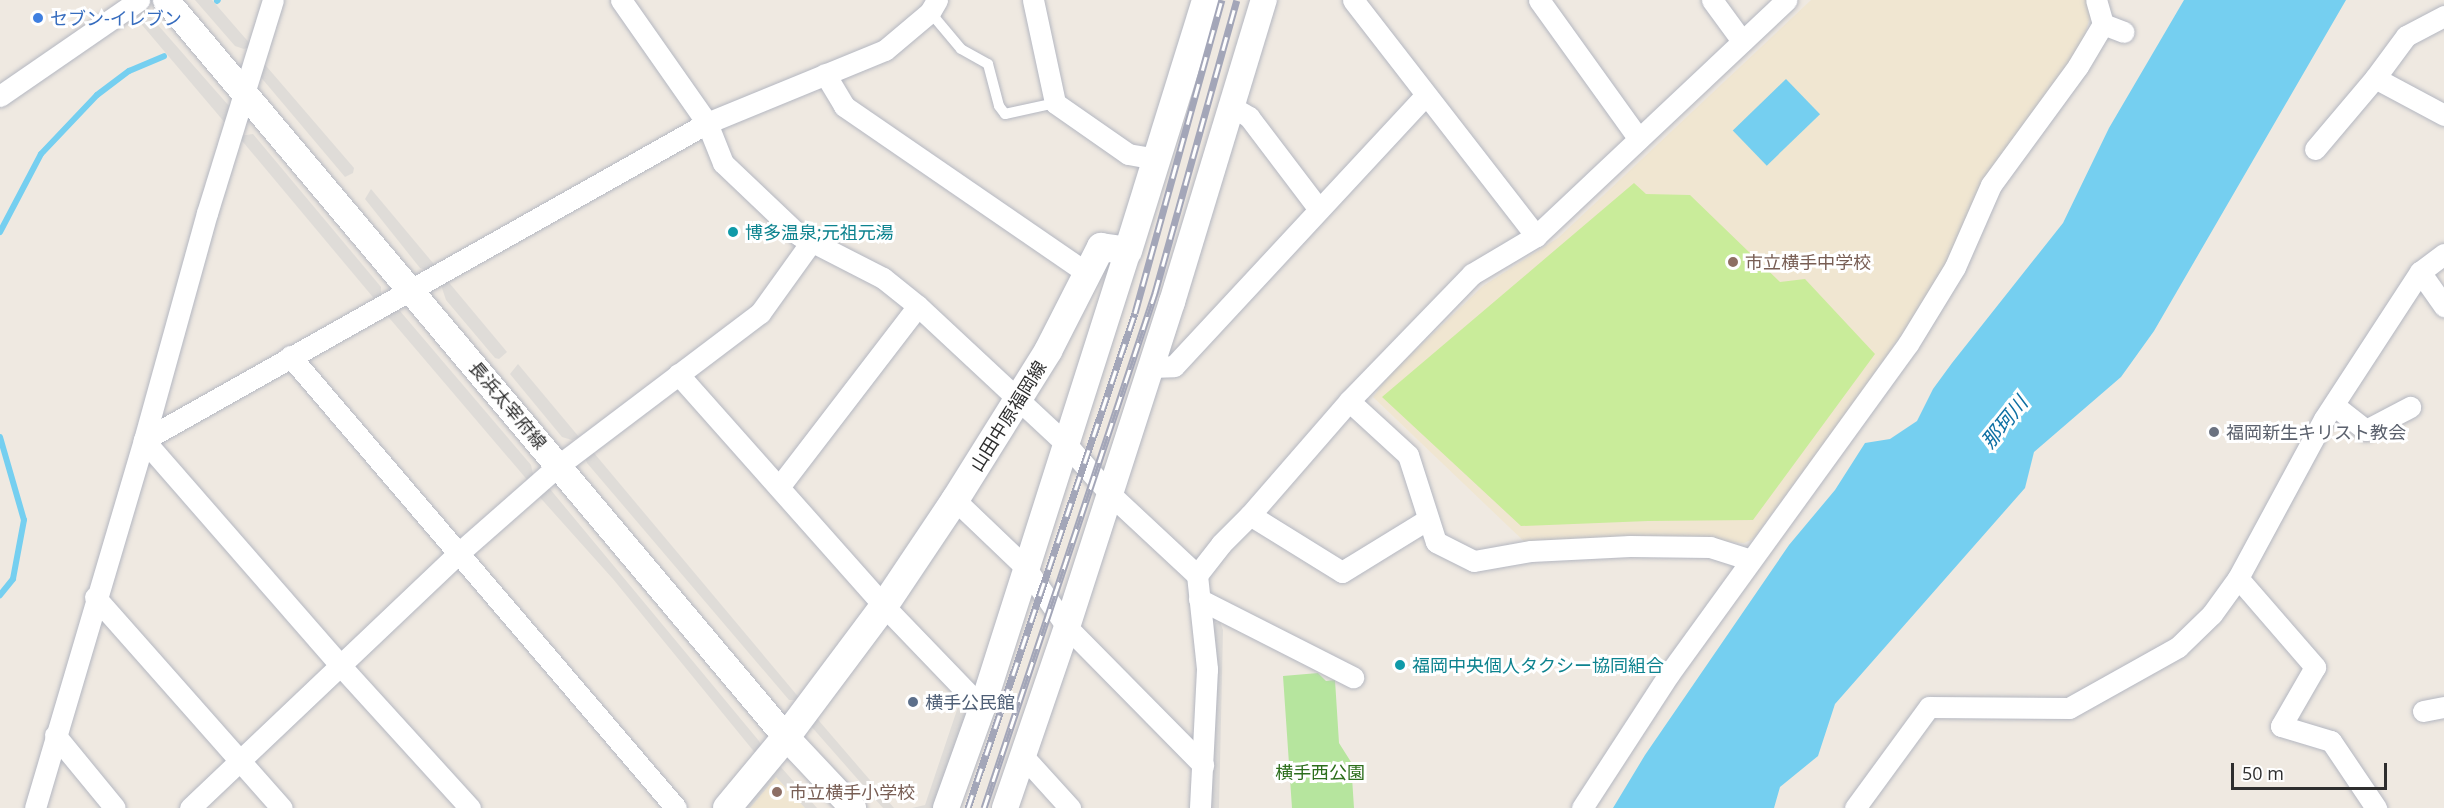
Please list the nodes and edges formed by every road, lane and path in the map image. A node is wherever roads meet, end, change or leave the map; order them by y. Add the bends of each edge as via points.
1 (140, 0) edge
2 (166, 0) edge
3 (273, 0) edge
4 (621, 0) edge
5 (1033, 0) edge
6 (1206, 0) edge
7 (1264, 0) edge
8 (1353, 0) edge
9 (1539, 0) edge
10 (1712, 0) edge
11 (1786, 0) edge
12 (2096, 0) edge
13 (934, 6) edge
14 (2444, 16) edge
15 (2103, 24) junction
16 (2124, 32) dead end
17 (1742, 41) junction
18 (825, 74) junction
19 (2375, 78) junction
20 (244, 91) junction
21 (1426, 94) junction
22 (0, 96) edge
23 (1055, 103) junction
24 (1232, 108) junction
25 (2444, 115) edge
26 (707, 123) junction
27 (1639, 139) junction
28 (2315, 149) dead end
29 (1156, 159) junction
30 (1318, 208) junction
31 (1536, 237) junction
32 (811, 242) junction
33 (1128, 251) junction
34 (2444, 254) edge
35 (2420, 272) junction
36 (1088, 274) junction
37 (410, 289) junction
38 (918, 306) junction
39 (2444, 306) edge
40 (290, 356) junction
41 (1150, 367) junction
42 (678, 374) junction
43 (1019, 400) junction
44 (1348, 401) junction
45 (2335, 406) junction
46 (2410, 407) dead end
47 (144, 440) junction
48 (1066, 444) junction
49 (559, 465) junction
50 (779, 487) junction
51 (1110, 494) junction
52 (955, 500) junction
53 (1250, 515) junction
54 (1428, 519) junction
55 (460, 552) junction
56 (1751, 560) junction
57 (1026, 567) junction
58 (1197, 575) junction
59 (2238, 578) junction
60 (95, 597) junction
61 (1199, 599) junction
62 (884, 606) junction
63 (1067, 627) junction
64 (340, 665) junction
65 (1353, 677) dead end
66 (982, 708) junction
67 (2444, 708) edge
68 (2423, 711) dead end
69 (55, 735) junction
70 (786, 737) junction
71 (1022, 755) junction
72 (241, 759) junction
73 (1203, 765) junction
74 (35, 808) edge
75 (116, 808) edge
76 (190, 808) edge
77 (282, 808) edge
78 (470, 808) edge
79 (676, 808) edge
80 (728, 808) edge
81 (853, 808) edge
82 (946, 808) edge
83 (1005, 808) edge
84 (1070, 808) edge
85 (1200, 808) edge
86 (1582, 808) edge
87 (1855, 808) edge
88 (2376, 808) edge

1 - 22 street
2 - 20 street, 長浜太宰府線
3 - 20 street
4 - 26 street
5 - 23 street
6 - 29 main road
7 - 24 street
8 - 21 street
9 - 27 street
10 - 17 street
11 - 17 street
12 - 15 street
13 - 18 street via 885,50
13 - 23 lane via 960,49 988,64 999,106 1005,114
14 - 19 street via 2406,36
15 - 16 street
15 - 56 street via 2078,66 1991,185 1955,267 1908,344
17 - 27 street
18 - 26 street
18 - 36 street via 844,106
19 - 25 street
19 - 28 street
20 - 37 street, 長浜太宰府線
20 - 47 street
21 - 30 street
21 - 31 street
23 - 29 street via 1128,154
24 - 30 street via 1249,117
24 - 41 street
26 - 32 street via 723,163
26 - 37 street
27 - 31 street
29 - 33 main road
30 - 41 street via 1174,366
31 - 44 street via 1472,274
32 - 38 street via 883,278
32 - 42 street via 760,313
33 - 36 main road, 山田中原福岡線 via 1101,247
33 - 48 street
34 - 35 street
35 - 39 street
35 - 45 street
36 - 43 main road, 山田中原福岡線
37 - 40 street
37 - 49 street, 長浜太宰府線
38 - 43 street
38 - 50 street
40 - 47 street
40 - 55 street
41 - 51 street
42 - 49 street
42 - 50 street
43 - 48 street
43 - 52 main road, 山田中原福岡線
44 - 53 street
44 - 54 street via 1408,455
45 - 46 street via 2366,430
45 - 59 street via 2324,419
47 - 60 street
47 - 64 street
48 - 51 street
48 - 57 street
49 - 55 street
49 - 70 street, 長浜太宰府線
50 - 62 street
51 - 58 street
51 - 63 street
52 - 57 street
52 - 62 main road, 山田中原福岡線
53 - 54 street via 1342,572
53 - 58 street
54 - 56 street via 1437,542 1474,561 1531,551 1630,546 1710,548
55 - 64 street
55 - 79 street
56 - 86 street via 1668,674
57 - 63 street
57 - 66 street
58 - 61 street
59 - 87 street via 2212,614 2178,647 2069,708 1929,707
59 - 88 street via 2315,667 2281,726 2331,741
60 - 69 street
60 - 72 street
61 - 65 street
61 - 73 street via 1207,669
62 - 66 street
62 - 70 main road, 山田中原福岡線
63 - 71 street
63 - 73 street
64 - 72 street
64 - 78 street
66 - 82 street
67 - 68 street
69 - 74 street
69 - 75 street
70 - 80 main road, 山田中原福岡線
70 - 81 street, 長浜太宰府線
71 - 83 street
71 - 84 street
72 - 76 street
72 - 77 street
73 - 85 street

